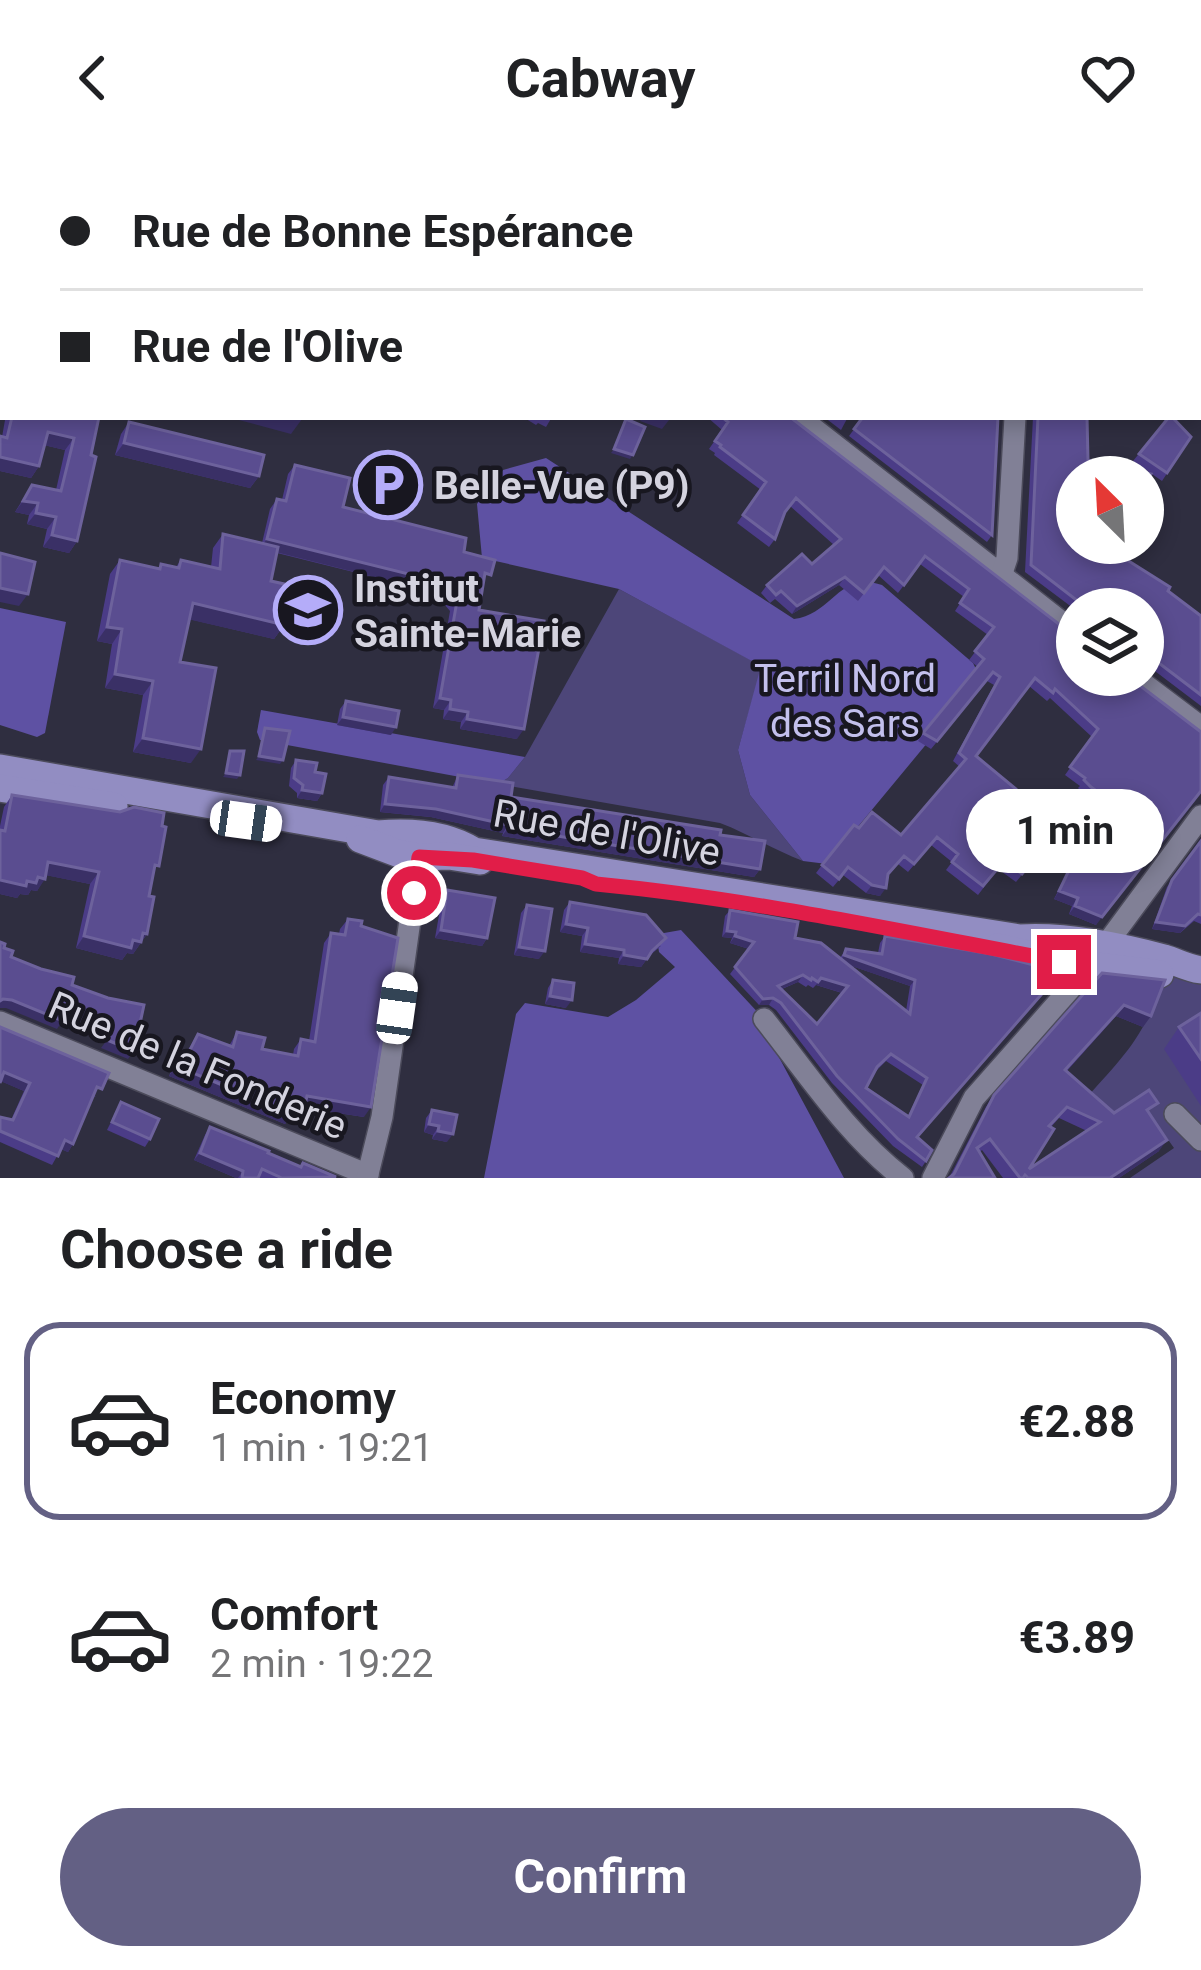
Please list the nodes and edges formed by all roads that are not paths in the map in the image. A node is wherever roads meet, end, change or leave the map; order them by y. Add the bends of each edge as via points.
1 (803, 420) edge
2 (1015, 420) edge
3 (1001, 576) junction
4 (1056, 618) edge
5 (1159, 696) edge
6 (1201, 728) edge
7 (0, 768) edge
8 (0, 788) edge
9 (1201, 816) edge
10 (472, 849) junction
11 (419, 857) junction
12 (1099, 955) junction
13 (1201, 974) edge
14 (764, 1019) dead end
15 (0, 1022) edge
16 (1175, 1114) dead end
17 (1201, 1140) edge
18 (368, 1177) edge
19 (903, 1178) edge
20 (933, 1178) edge

1 - 3 street
2 - 3 street
3 - 4 street
5 - 6 street
7 - 10 main road, Rue de l'Olive via 378,834 455,839
8 - 11 main road, Rue de l'Olive via 359,838
9 - 12 street
10 - 11 street via 429,846
10 - 12 main road, Rue de l'Olive via 1039,937
11 - 12 main road, Rue de l'Olive via 722,900 1064,962
11 - 18 street
12 - 13 main road, Rue de l'Olive
12 - 13 main road, Rue de l'Olive via 1149,955
12 - 20 street via 974,1098
14 - 19 street
15 - 18 street, Rue de la Fonderie
16 - 17 street

